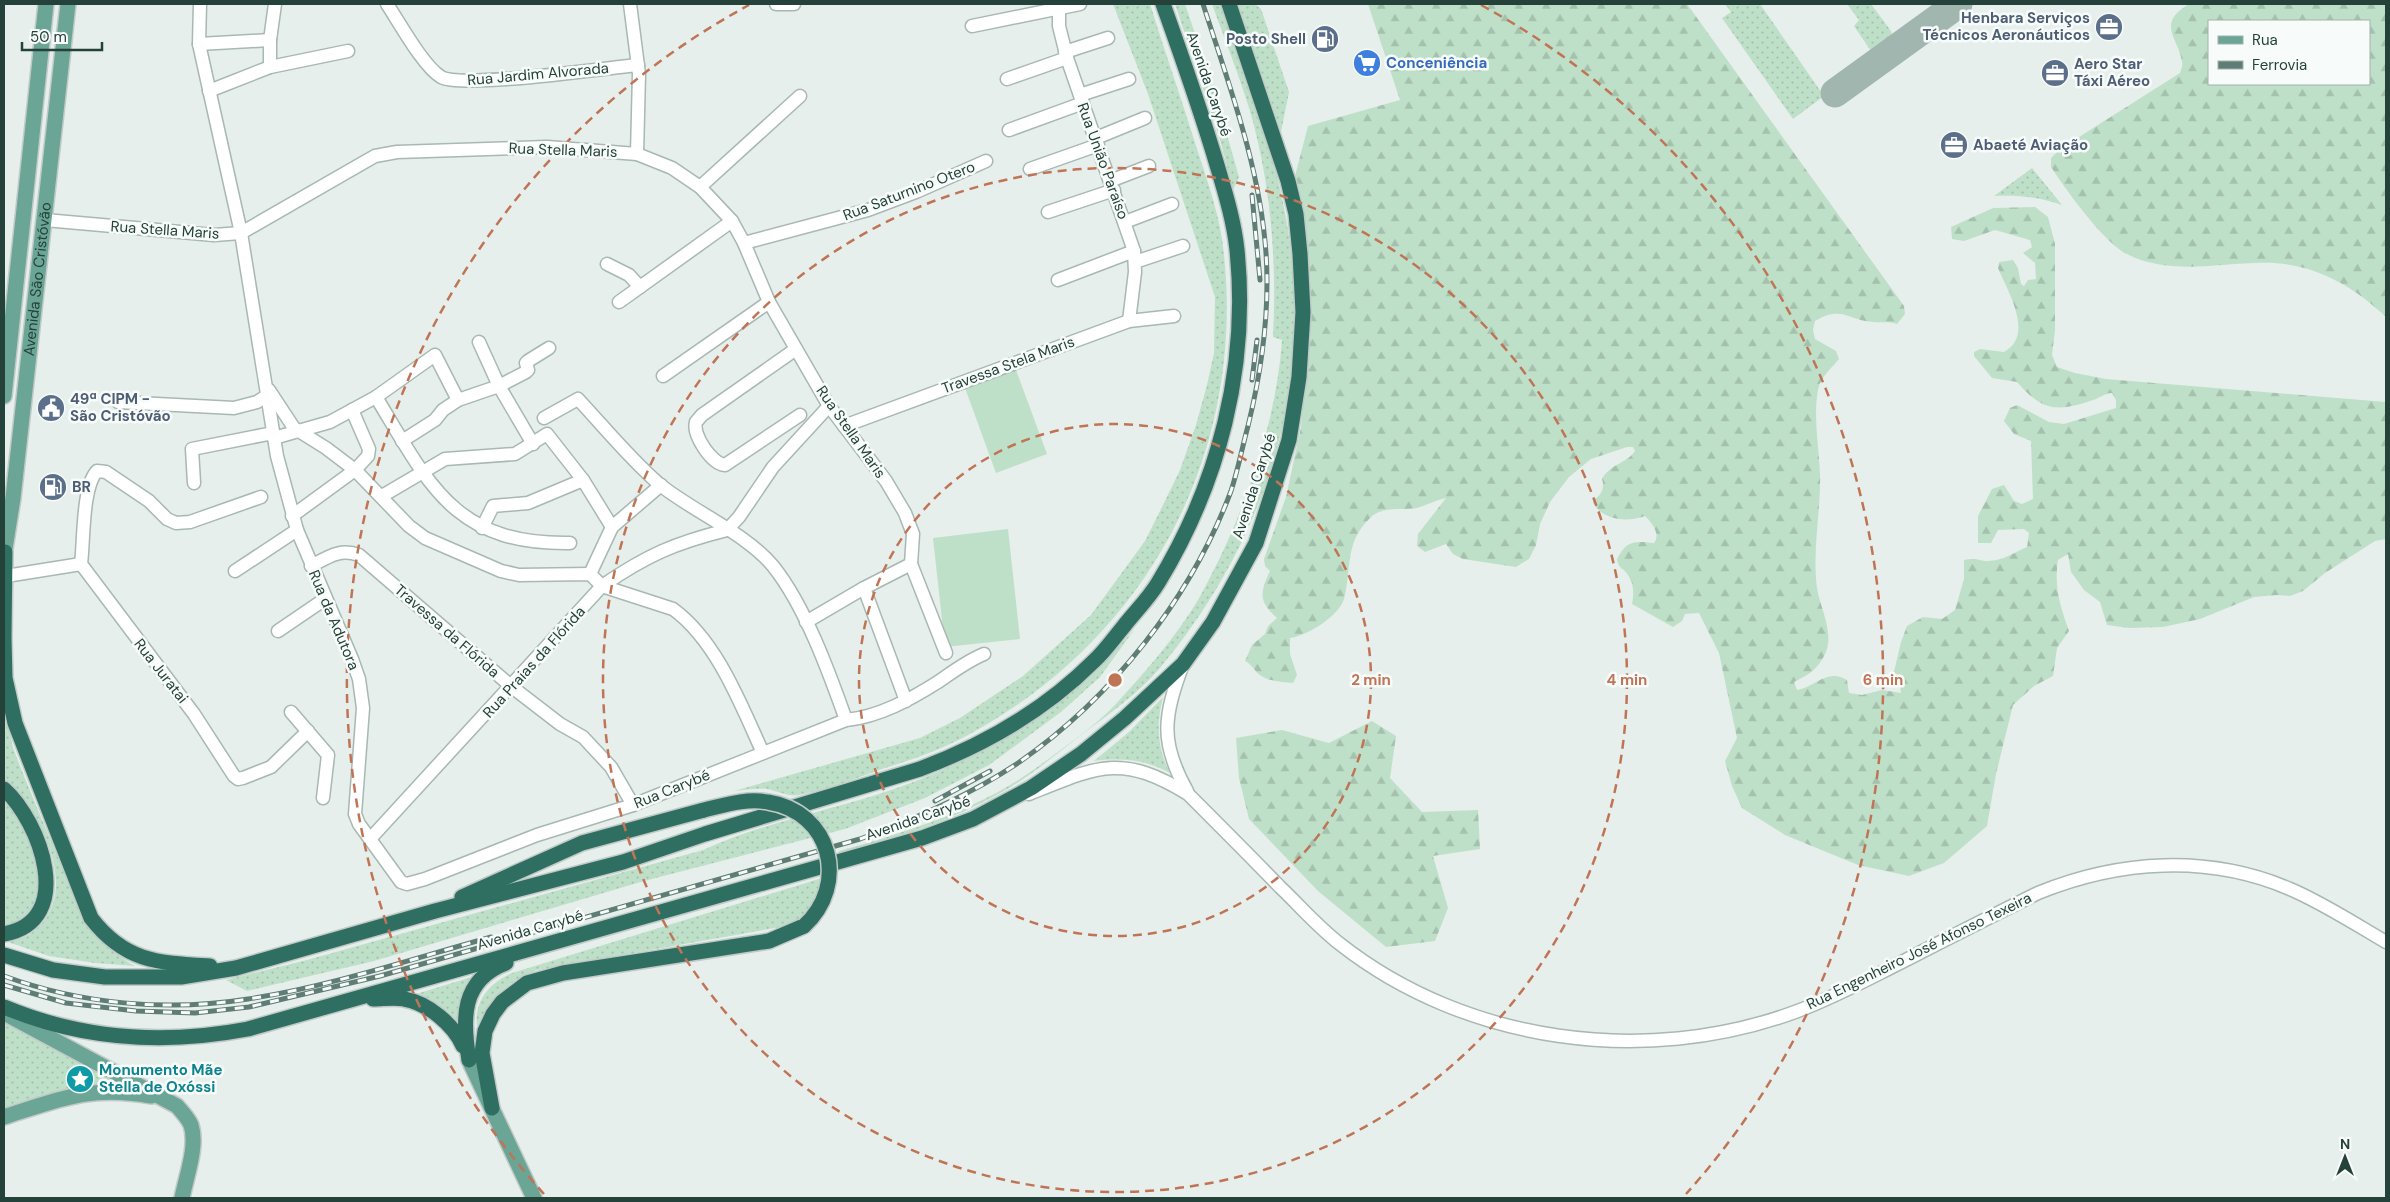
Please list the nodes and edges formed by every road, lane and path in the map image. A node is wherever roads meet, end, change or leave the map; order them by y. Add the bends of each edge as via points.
1 (46, 4) edge
2 (68, 4) edge
3 (200, 4) edge
4 (275, 4) edge
5 (387, 4) edge
6 (630, 4) edge
7 (776, 4) edge
8 (794, 4) edge
9 (1080, 4) edge
10 (1163, 4) edge
11 (1229, 4) edge
12 (1059, 7) edge
13 (972, 26) dead end
14 (1108, 38) dead end
15 (270, 40) junction
16 (199, 44) junction
17 (348, 51) dead end
18 (1066, 55) junction
19 (638, 65) junction
20 (270, 67) junction
21 (1007, 79) dead end
22 (1129, 79) dead end
23 (209, 91) junction
24 (800, 96) dead end
25 (1081, 99) junction
26 (1145, 118) dead end
27 (1009, 130) dead end
28 (1097, 142) junction
29 (637, 154) junction
30 (986, 161) dead end
31 (1148, 166) dead end
32 (1030, 170) dead end
33 (1112, 185) junction
34 (700, 187) junction
35 (1172, 204) dead end
36 (1048, 212) dead end
37 (45, 220) junction
38 (732, 221) junction
39 (1125, 222) junction
40 (241, 233) junction
41 (744, 243) junction
42 (1183, 246) dead end
43 (1134, 256) junction
44 (607, 264) dead end
45 (1058, 280) dead end
46 (640, 287) junction
47 (619, 302) dead end
48 (769, 302) junction
49 (1174, 316) dead end
50 (1129, 321) junction
51 (479, 342) dead end
52 (549, 348) dead end
53 (796, 349) junction
54 (663, 376) dead end
55 (499, 386) junction
56 (268, 391) junction
57 (4, 396) edge
58 (376, 397) junction
59 (458, 400) junction
60 (118, 402) dead end
61 (829, 406) junction
62 (352, 410) junction
63 (800, 415) dead end
64 (544, 418) dead end
65 (844, 426) junction
66 (298, 431) junction
67 (273, 435) junction
68 (402, 441) junction
69 (533, 444) junction
70 (355, 470) junction
71 (421, 471) junction
72 (583, 480) junction
73 (194, 483) dead end
74 (661, 485) junction
75 (382, 496) junction
76 (261, 498) dead end
77 (292, 516) junction
78 (612, 527) junction
79 (482, 528) junction
80 (297, 530) junction
81 (727, 530) junction
82 (570, 543) dead end
83 (4, 554) edge
84 (81, 564) junction
85 (911, 564) junction
86 (311, 566) junction
87 (235, 571) dead end
88 (590, 574) junction
89 (6, 576) junction
90 (602, 586) junction
91 (864, 588) junction
92 (325, 599) junction
93 (806, 622) junction
94 (278, 631) dead end
95 (4, 638) edge
96 (946, 653) dead end
97 (984, 654) dead end
98 (1183, 664) junction
99 (512, 687) junction
100 (906, 700) junction
101 (291, 712) dead end
102 (846, 720) junction
103 (308, 731) junction
104 (763, 753) junction
105 (4, 789) edge
106 (1188, 794) junction
107 (322, 798) dead end
108 (633, 805) junction
109 (999, 806) junction
110 (370, 839) junction
111 (435, 911) junction
112 (621, 922) junction
113 (4, 934) edge
114 (2386, 942) edge
115 (4, 955) edge
116 (236, 968) junction
117 (4, 1007) edge
118 (312, 1011) junction
119 (4, 1013) edge
120 (476, 1061) junction
121 (165, 1098) junction
122 (492, 1108) joint
123 (4, 1117) edge
124 (182, 1198) edge
125 (534, 1198) edge

1 - 57 main road, Avenida São Cristóvão
2 - 37 main road, Avenida São Cristóvão
3 - 16 street, Rua da Adutora
4 - 15 street
5 - 19 street, Rua Jardim Alvorada via 431,68 446,79 479,81
6 - 19 street
7 - 8 street
9 - 12 street
10 - 111 highway, Avenida Carybé via 1228,200 1237,248 1240,295 1238,347 1230,405 1216,460 1198,508 1158,585 1096,660 1064,688 1001,732 948,759 623,862
11 - 98 highway, Avenida Carybé via 1277,144 1296,214 1303,312 1299,377 1289,440 1256,543 1213,622
12 - 13 street
12 - 18 street, Rua União Paraíso via 1059,26
14 - 18 street
15 - 16 street
15 - 20 street
16 - 23 street, Rua da Adutora
17 - 20 street
18 - 21 street
18 - 25 street, Rua União Paraíso
19 - 29 street
20 - 23 street
22 - 25 street
23 - 40 street, Rua da Adutora
24 - 34 street
25 - 27 street
25 - 28 street, Rua União Paraíso
26 - 28 street
28 - 32 street
28 - 33 street, Rua União Paraíso
29 - 34 street, Rua Stella Maris via 672,168
29 - 40 street, Rua Stella Maris via 547,147 385,153 360,164
30 - 41 street, Rua Saturnino Otero via 868,210
31 - 33 street
33 - 36 street
33 - 39 street, Rua União Paraíso
34 - 38 street, Rua Stella Maris
35 - 39 street
37 - 40 street, Rua Stella Maris via 214,235
37 - 83 main road, Avenida São Cristóvão via 14,498
38 - 41 street, Rua Stella Maris
38 - 46 street
39 - 43 street, Rua União Paraíso
40 - 56 street, Rua da Adutora
41 - 48 street, Rua Stella Maris
42 - 43 street
43 - 45 street
43 - 50 street, Rua União Paraíso
44 - 46 street via 629,275
46 - 47 street
48 - 53 street, Rua Stella Maris
48 - 54 street
49 - 50 street, Travessa Stela Maris
50 - 65 street, Travessa Stela Maris
51 - 55 street
52 - 55 street via 528,361 528,371
53 - 61 street, Rua Stella Maris
53 - 63 street via 702,415 696,422 695,431 714,460 725,465
55 - 59 street
55 - 69 street
56 - 60 street via 257,402 234,408
56 - 66 street
56 - 67 street, Rua da Adutora
58 - 59 street via 435,355
58 - 62 street
58 - 68 street
59 - 68 street via 442,410 435,420
61 - 65 street, Rua Stella Maris
61 - 81 street via 774,467
62 - 66 street via 319,426
62 - 70 street via 369,453
64 - 74 street via 578,398
65 - 85 street, Rua Stella Maris via 905,513 913,534
66 - 67 street
66 - 70 street
67 - 73 street via 192,449
67 - 77 street, Rua da Adutora
68 - 71 street
69 - 71 street via 504,456 445,459
69 - 72 street via 547,434
70 - 75 street
70 - 77 street
71 - 75 street
71 - 79 street via 440,496
72 - 78 street
72 - 79 street via 528,503 493,506
74 - 78 street
74 - 81 street
75 - 88 street via 409,526 425,538 501,571 519,575
76 - 84 street via 190,522 176,523 106,472 98,471 91,479
77 - 80 street, Rua da Adutora
78 - 88 street
79 - 82 street via 530,540
80 - 86 street, Rua da Adutora
80 - 87 street
81 - 90 street, Rua Praias da Flórida via 670,546
81 - 93 street via 772,565
83 - 89 highway
84 - 89 street
84 - 103 street, Rua Juratai via 194,714 238,779 271,767
85 - 91 street
85 - 96 street
86 - 92 street, Rua da Adutora
86 - 99 street, Travessa da Flórida via 336,553 349,551 359,555
88 - 90 street
89 - 95 highway
90 - 99 street, Rua Praias da Flórida
90 - 104 street via 665,606 681,615 724,672
91 - 93 street
91 - 100 street
92 - 94 street
92 - 110 street, Rua da Adutora via 352,659 362,694 355,814
93 - 102 street
95 - 116 highway via 5,678 15,723 91,918 114,943 129,953 167,964
97 - 100 street, Rua Carybé via 964,662 942,680
98 - 106 street, Rua Engenheiro José Afonso Texeira via 1166,732 1176,773
98 - 109 highway, Avenida Carybé via 1081,754
99 - 108 street, Travessa da Flórida via 560,724 583,737 611,768
99 - 110 street, Rua Praias da Flórida
100 - 102 street, Rua Carybé via 869,716
101 - 103 street
102 - 104 street, Rua Carybé
103 - 107 street via 328,755
104 - 108 street, Rua Carybé
105 - 113 highway via 15,799 30,824 43,856 46,883 45,896 35,917 25,926
106 - 109 street, Rua Engenheiro José Afonso Texeira via 1140,770 1102,767
106 - 114 street, Rua Engenheiro José Afonso Texeira via 1316,923 1369,964 1433,1000 1473,1015 1550,1035 1670,1040 1758,1024 1844,991 2038,893 2067,881 2130,867 2198,866 2263,879 2290,889
108 - 110 street, Rua Carybé via 537,835 425,880 407,884 401,882
109 - 112 highway, Avenida Carybé via 922,838
111 - 116 highway, Avenida Carybé
111 - 120 highway, bridge via 582,843 752,800 785,806 799,813 821,835 829,862 828,891 816,915 804,926 769,941 562,973 527,983 502,1002 490,1019
112 - 118 highway, Avenida Carybé
112 - 120 highway via 610,931 575,944 492,968 473,990 467,1003 464,1030
115 - 116 highway, Avenida Carybé via 53,970 105,977 181,977
117 - 118 highway, Avenida Carybé via 93,1034 154,1039 218,1034
118 - 120 highway via 371,1000 405,999 444,1021
119 - 121 main road
120 - 122 highway
121 - 123 main road via 99,1091 58,1099
121 - 124 main road via 177,1106 190,1124 192,1146
122 - 125 main road

